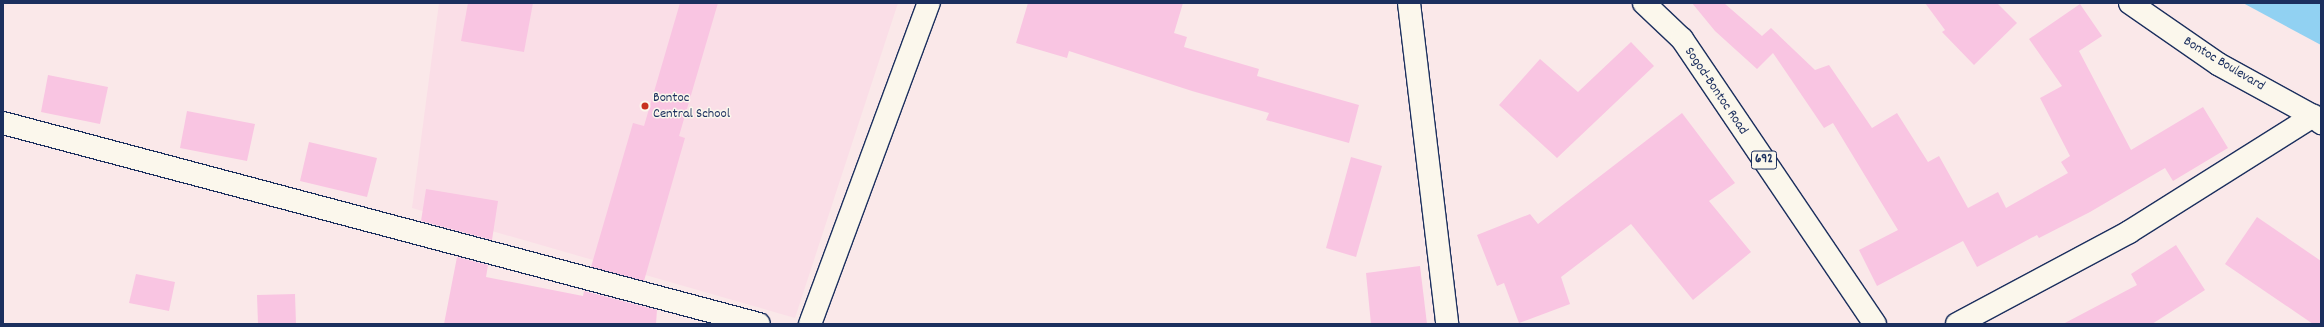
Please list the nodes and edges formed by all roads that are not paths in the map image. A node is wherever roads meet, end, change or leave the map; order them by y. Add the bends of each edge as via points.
1 (929, 3) edge
2 (1409, 3) edge
3 (1644, 3) edge
4 (2130, 3) edge
5 (2317, 120) edge
6 (3, 123) edge
7 (760, 324) edge
8 (810, 324) edge
9 (1447, 324) edge
10 (1875, 324) edge
11 (1957, 324) edge

1 - 8 street
2 - 9 street
3 - 10 street, Sogod-Bontoc Road / 692 via 1682,39
4 - 5 street, Bontoc Boulevard via 2218,64
5 - 11 street via 2129,232
6 - 7 street

